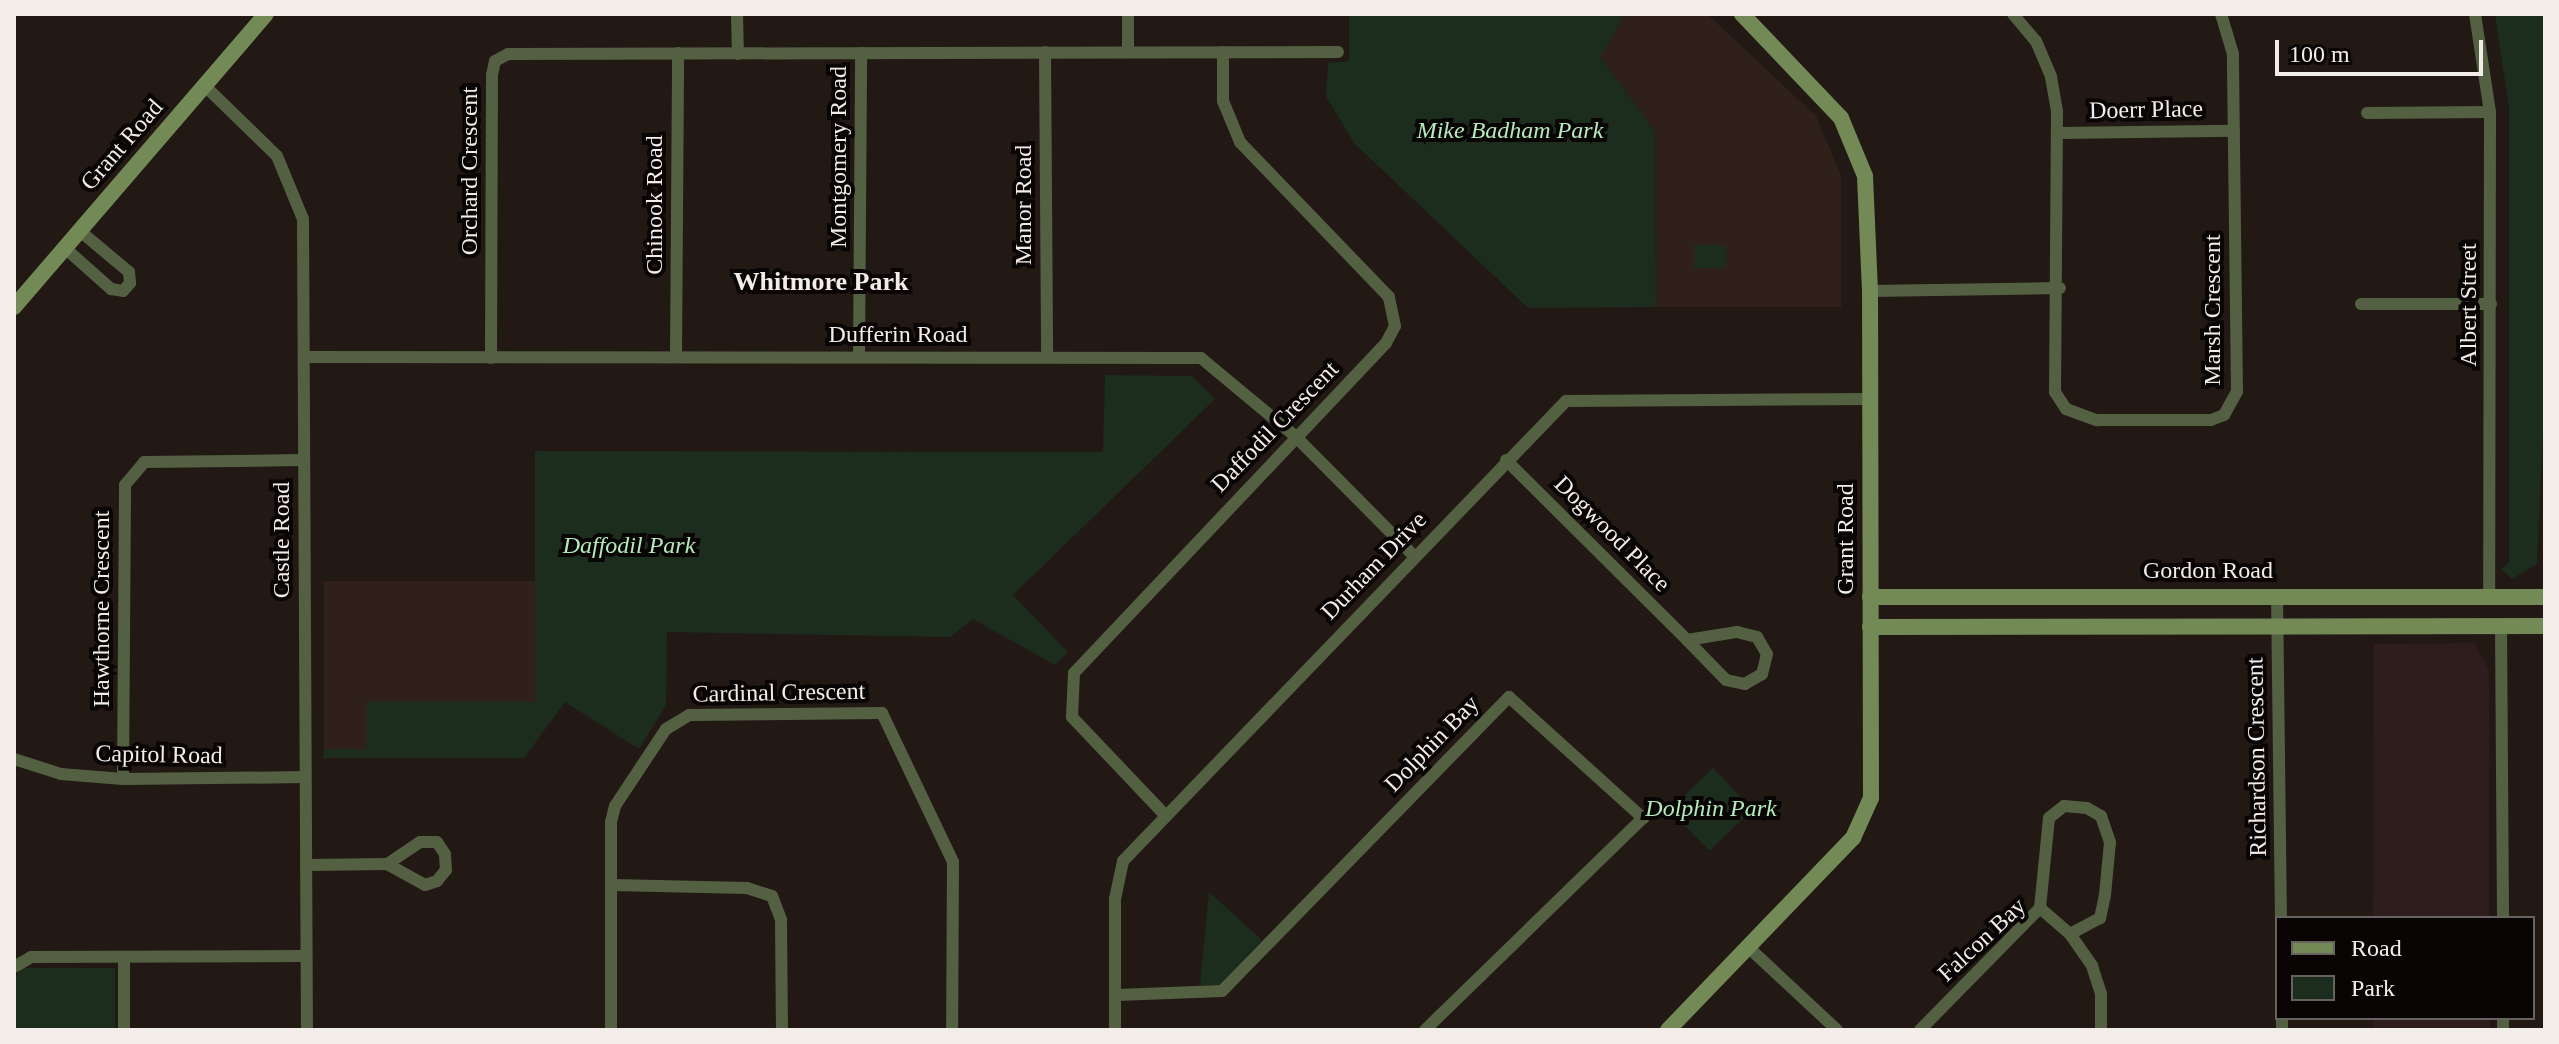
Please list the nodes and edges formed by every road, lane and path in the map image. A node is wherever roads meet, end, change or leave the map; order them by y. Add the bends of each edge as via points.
1 (266, 14) edge
2 (737, 14) edge
3 (1128, 14) edge
4 (1742, 14) edge
5 (2013, 14) edge
6 (2221, 14) edge
7 (2475, 14) edge
8 (1128, 51) junction
9 (1045, 52) junction
10 (1223, 52) junction
11 (1338, 52) dead end
12 (678, 53) junction
13 (861, 53) junction
14 (738, 54) junction
15 (205, 86) junction
16 (2490, 112) junction
17 (2367, 113) dead end
18 (2234, 131) junction
19 (2059, 133) junction
20 (80, 231) junction
21 (65, 248) junction
22 (2060, 288) junction
23 (1870, 291) junction
24 (2361, 304) dead end
25 (2491, 304) junction
26 (14, 307) edge
27 (305, 357) junction
28 (676, 357) junction
29 (859, 357) junction
30 (1047, 357) junction
31 (491, 358) junction
32 (1870, 399) junction
33 (1295, 436) junction
34 (304, 460) junction
35 (1506, 460) junction
36 (1414, 556) junction
37 (2277, 595) junction
38 (2069, 596) junction
39 (1870, 597) junction
40 (2489, 597) junction
41 (2545, 597) edge
42 (2277, 624) junction
43 (2068, 626) junction
44 (2501, 626) junction
45 (2545, 626) edge
46 (1870, 627) junction
47 (1687, 640) junction
48 (14, 759) edge
49 (305, 777) junction
50 (123, 779) junction
51 (1165, 815) junction
52 (387, 864) junction
53 (306, 865) junction
54 (613, 885) junction
55 (2040, 908) junction
56 (2281, 916) edge
57 (2503, 916) edge
58 (2070, 934) junction
59 (1747, 946) junction
60 (306, 956) junction
61 (124, 957) junction
62 (14, 967) edge
63 (1117, 995) junction
64 (124, 1030) edge
65 (307, 1030) edge
66 (611, 1030) edge
67 (782, 1030) edge
68 (952, 1030) edge
69 (1115, 1030) edge
70 (1425, 1030) edge
71 (1668, 1030) edge
72 (1837, 1030) edge
73 (1920, 1030) edge
74 (2101, 1030) edge

1 - 15 street, Grant Road
2 - 14 street
3 - 8 street
4 - 23 street, Grant Road via 1841,118 1855,148 1870,213
5 - 19 street, Marsh Crescent via 2036,41 2051,77
6 - 18 street, Marsh Crescent via 2233,54
7 - 16 street, Albert Street
8 - 9 street, Orchard Crescent
8 - 10 street, Orchard Crescent
9 - 13 street, Orchard Crescent
9 - 30 street, Manor Road
10 - 11 street, Orchard Crescent
10 - 33 street, Daffodil Crescent via 1223,101 1240,142 1389,297 1396,311 1386,343
12 - 14 street, Orchard Crescent
12 - 28 street, Chinook Road
12 - 31 street, Orchard Crescent via 508,54 495,61
13 - 14 street, Orchard Crescent
13 - 29 street, Montgomery Road
15 - 20 street, Grant Road
15 - 27 street, Castle Road via 277,156 303,219
16 - 17 street
16 - 25 street, Albert Street
18 - 19 street, Doerr Place
18 - 22 street, Marsh Crescent via 2237,392 2224,415 2211,420 2097,420 2066,409 2055,392
19 - 22 street, Marsh Crescent
20 - 21 street, Grant Road
20 - 21 street via 129,272 130,283 123,291 111,289
21 - 26 street, Grant Road
22 - 23 street
23 - 32 street, Grant Road
24 - 25 street
25 - 40 street, Albert Street
27 - 31 street, Dufferin Road
27 - 34 street, Castle Road
28 - 29 street, Dufferin Road
28 - 31 street, Dufferin Road
29 - 30 street, Dufferin Road
30 - 33 street, Dufferin Road via 1201,358
32 - 35 street, Durham Drive via 1566,401
32 - 39 street, Grant Road
33 - 36 street, Dufferin Road
33 - 51 street, Daffodil Crescent via 1074,673 1072,717
34 - 49 street, Castle Road
34 - 50 street, Hawthorne Crescent via 144,462 125,485
35 - 36 street, Durham Drive
35 - 47 street, Dogwood Place
36 - 51 street, Durham Drive
37 - 38 street, Gordon Road
37 - 40 street, Gordon Road
37 - 42 street, Richardson Crescent
38 - 39 street, Gordon Road
38 - 43 street
39 - 46 street, Grant Road
40 - 41 street, Gordon Road
42 - 43 street
42 - 44 street
42 - 56 street, Richardson Crescent
43 - 46 street
44 - 45 street
44 - 57 street
46 - 59 street, Grant Road via 1871,798 1865,819 1836,858
47 - 47 street, Dogwood Place via 1726,680 1745,684 1762,674 1767,654 1757,637 1737,632
48 - 50 street, Capitol Road via 61,774
49 - 50 street, Capitol Road
49 - 53 street, Castle Road
51 - 63 street, Durham Drive via 1123,861 1115,899
52 - 52 street via 425,885 446,870 437,842 420,842
52 - 53 street
53 - 60 street, Castle Road
54 - 66 street, Cardinal Crescent
54 - 67 street via 747,888 772,896 781,920
54 - 68 street, Cardinal Crescent via 615,806 675,719 882,713 953,862
55 - 58 street, Falcon Bay
55 - 58 street via 2049,818 2064,806 2087,808 2101,816 2110,842 2100,918
55 - 73 street, Falcon Bay
58 - 74 street, Falcon Bay via 2092,966 2101,994
59 - 71 street, Grant Road
59 - 72 street
60 - 61 street
60 - 65 street, Castle Road
61 - 62 street via 31,957
61 - 64 street
63 - 69 street, Durham Drive
63 - 70 street, Dolphin Bay via 1222,991 1509,697 1643,818

